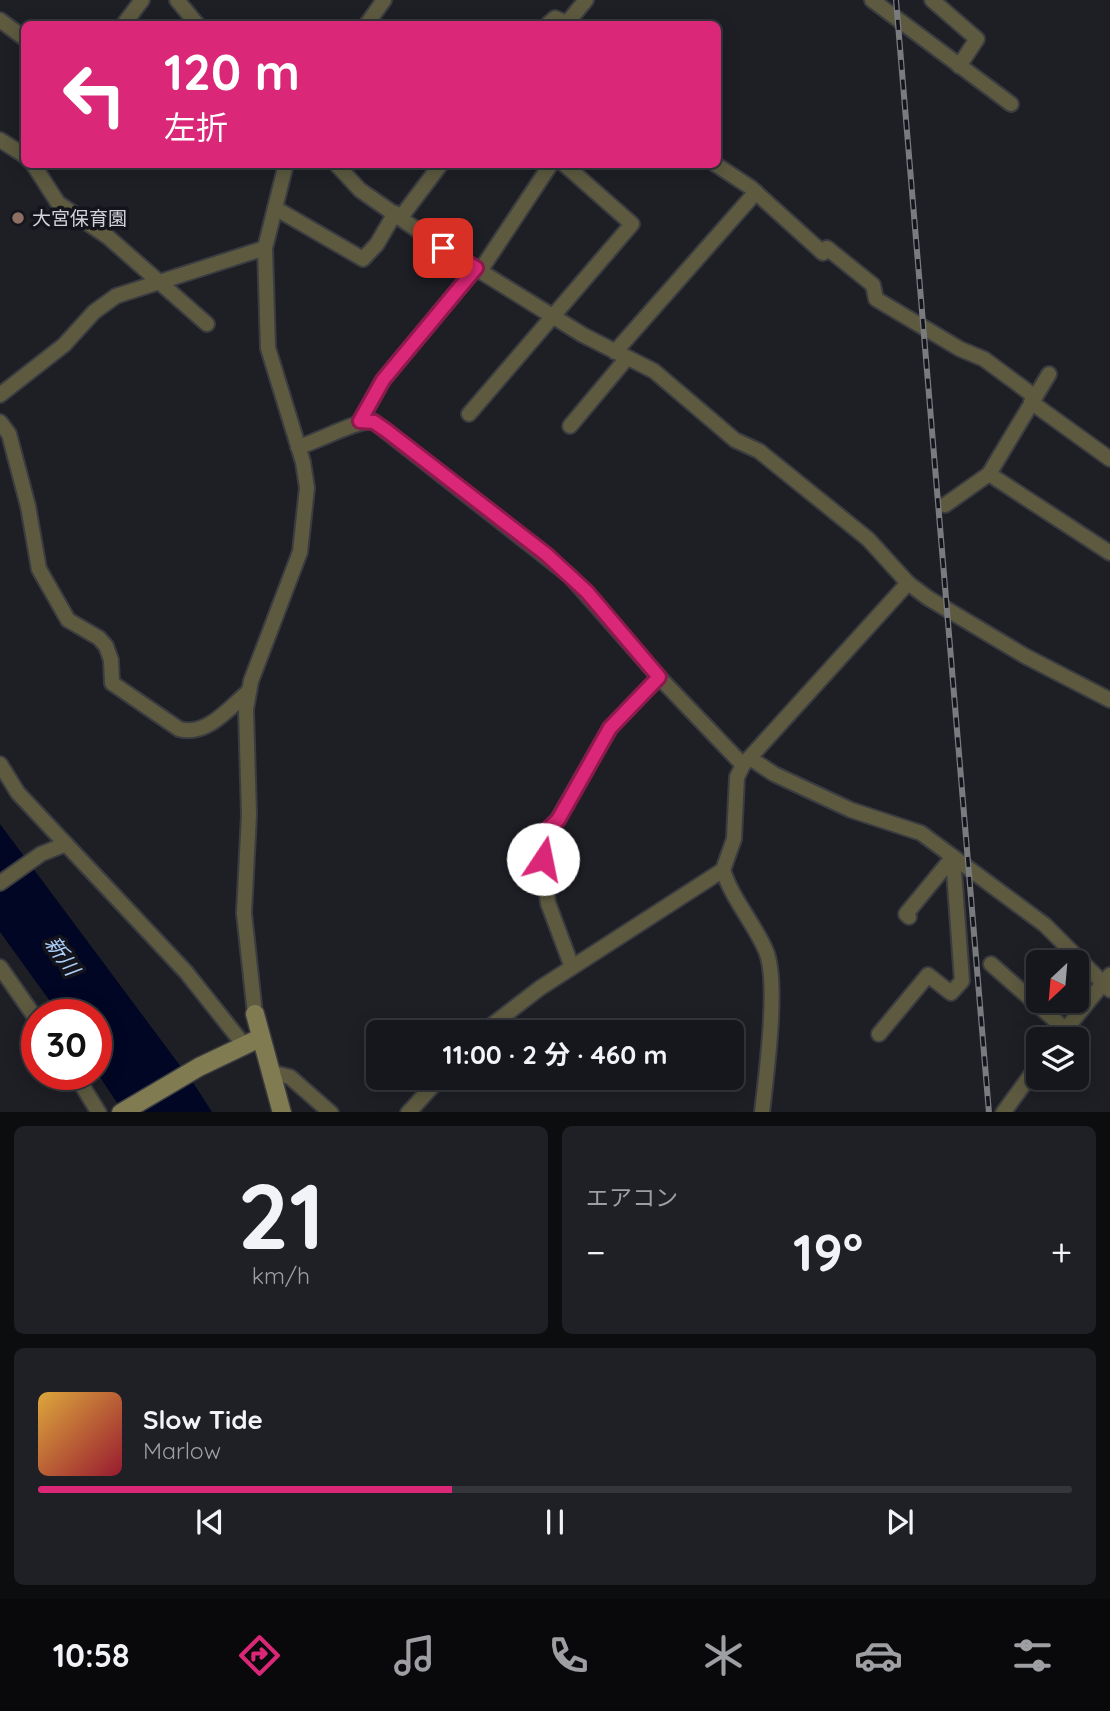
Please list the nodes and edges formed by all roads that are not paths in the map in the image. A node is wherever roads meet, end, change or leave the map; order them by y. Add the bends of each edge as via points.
1 (142, 0) edge
2 (177, 0) edge
3 (384, 0) edge
4 (586, 0) edge
5 (872, 0) edge
6 (932, 0) edge
7 (0, 20) edge
8 (126, 21) edge
9 (194, 21) edge
10 (369, 21) edge
11 (569, 21) edge
12 (21, 36) edge
13 (959, 66) junction
14 (1010, 104) dead end
15 (0, 140) edge
16 (21, 153) edge
17 (36, 168) edge
18 (285, 168) edge
19 (340, 168) edge
20 (438, 168) edge
21 (548, 168) edge
22 (569, 168) edge
23 (721, 168) edge
24 (756, 192) junction
25 (275, 208) junction
26 (398, 215) junction
27 (265, 248) junction
28 (478, 269) junction
29 (158, 282) junction
30 (552, 315) junction
31 (207, 324) dead end
32 (621, 355) junction
33 (1049, 374) dead end
34 (0, 395) edge
35 (1033, 399) junction
36 (469, 414) dead end
37 (360, 421) junction
38 (0, 422) edge
39 (570, 426) dead end
40 (298, 447) junction
41 (1110, 459) edge
42 (989, 474) junction
43 (944, 505) dead end
44 (1110, 553) edge
45 (908, 583) junction
46 (659, 677) junction
47 (249, 691) junction
48 (1110, 700) edge
49 (746, 761) junction
50 (0, 764) edge
51 (66, 844) junction
52 (953, 857) junction
53 (723, 870) junction
54 (0, 883) edge
55 (909, 917) dead end
56 (991, 964) dead end
57 (0, 967) edge
58 (572, 967) junction
59 (1108, 983) edge
60 (22, 999) edge
61 (255, 1014) joint
62 (498, 1020) edge
63 (1054, 1027) edge
64 (1067, 1027) edge
65 (879, 1034) dead end
66 (252, 1041) junction
67 (274, 1073) junction
68 (1026, 1081) edge
69 (85, 1090) edge
70 (429, 1090) edge
71 (99, 1112) edge
72 (121, 1112) edge
73 (282, 1112) edge
74 (331, 1112) edge
75 (408, 1112) edge
76 (762, 1112) edge
77 (1003, 1112) edge

1 - 8 street
2 - 9 street
3 - 10 street
4 - 11 street
5 - 13 street
6 - 13 street via 977,39
7 - 12 street
13 - 14 street
15 - 16 street
17 - 29 street via 58,203 108,237
18 - 25 street
19 - 26 street via 360,190
20 - 26 street
21 - 28 street
22 - 30 street via 632,224
23 - 24 street
24 - 32 street
24 - 35 street via 823,253 827,248 873,285 876,299 985,359
25 - 26 street via 363,259
25 - 27 street
26 - 28 street
27 - 29 street
27 - 40 street via 268,348
28 - 30 street
28 - 37 street via 383,380
29 - 31 street
29 - 34 street via 105,303 64,345
30 - 32 street
30 - 36 street
32 - 39 street
32 - 45 street via 654,370 735,440 759,451 869,539
33 - 35 street
35 - 41 street
35 - 42 street
37 - 40 street
37 - 46 street via 374,422 387,431 547,555 587,592
38 - 47 street via 9,434 39,569 68,620 106,646 112,683 190,732 203,729
40 - 47 street via 307,488 300,552
42 - 43 street
42 - 44 street
45 - 48 street via 1014,650
45 - 49 street
46 - 49 street
46 - 58 street via 610,728 558,820 540,836 548,903
47 - 61 street via 244,739 248,815 244,913
49 - 52 street via 851,810 921,833
49 - 53 street via 737,777 734,839
50 - 51 street via 18,793
51 - 54 street via 41,853
51 - 66 street
52 - 55 street via 906,914
52 - 59 street via 1045,925
52 - 65 street via 962,981 951,993 928,975
53 - 58 street
53 - 76 street via 767,952 771,973
56 - 63 street
57 - 60 street
58 - 62 street
59 - 64 street
61 - 66 street
66 - 67 street
66 - 72 street
67 - 73 street
67 - 74 street via 290,1077
68 - 77 street
69 - 71 street
70 - 75 street

